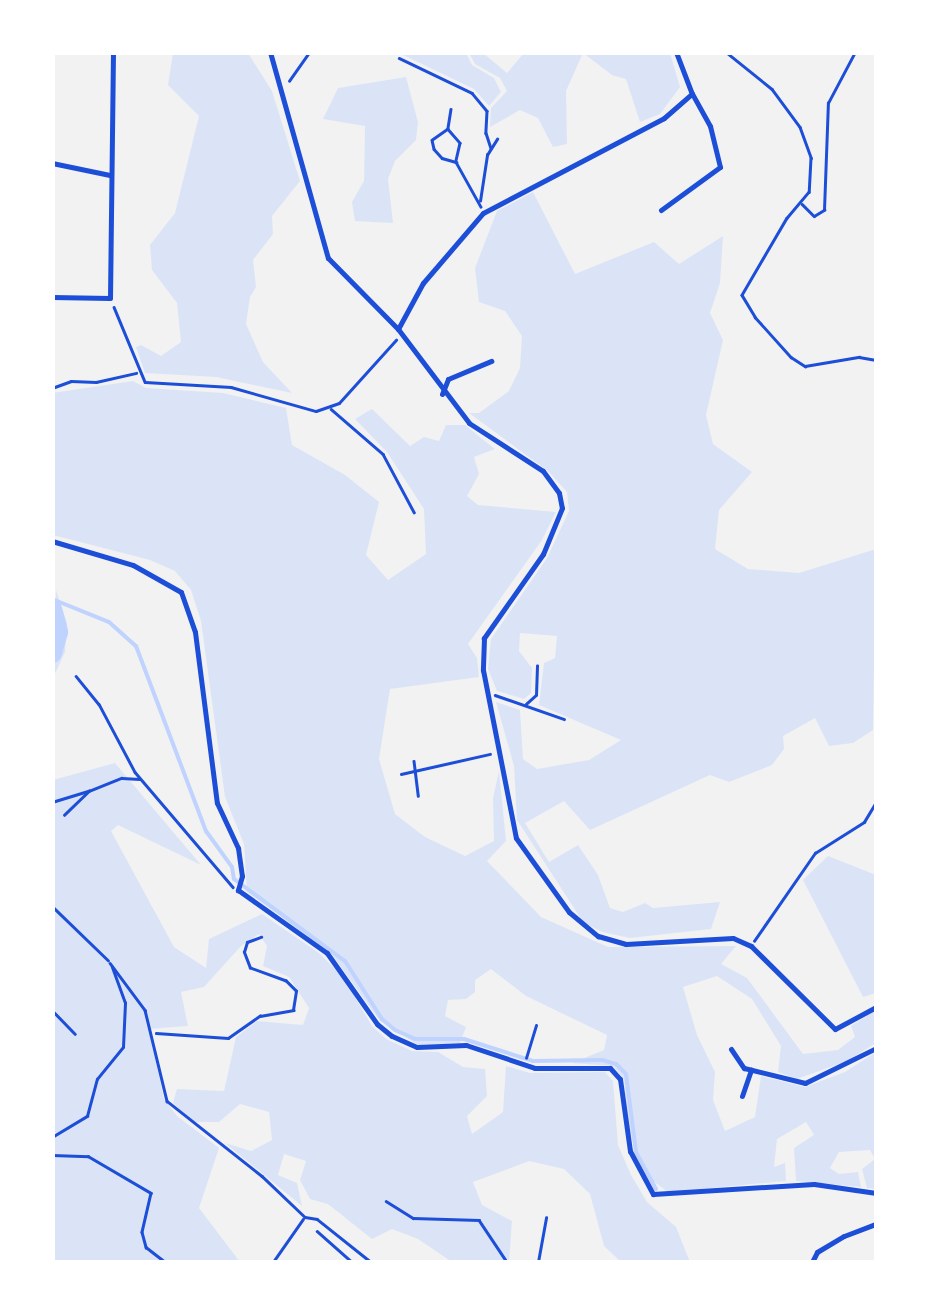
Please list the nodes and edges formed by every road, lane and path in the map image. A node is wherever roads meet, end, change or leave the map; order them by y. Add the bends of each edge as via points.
1 (113, 52) edge
2 (270, 52) edge
3 (309, 52) edge
4 (676, 52) edge
5 (726, 52) edge
6 (855, 52) edge
7 (399, 58) dead end
8 (282, 90) junction
9 (692, 94) junction
10 (451, 109) dead end
11 (448, 130) junction
12 (497, 139) dead end
13 (491, 148) junction
14 (456, 162) junction
15 (52, 163) edge
16 (110, 175) junction
17 (479, 202) junction
18 (800, 202) junction
19 (660, 210) dead end
20 (483, 213) junction
21 (52, 297) edge
22 (110, 298) junction
23 (398, 329) junction
24 (876, 360) edge
25 (491, 361) dead end
26 (138, 373) junction
27 (52, 388) edge
28 (442, 394) junction
29 (330, 408) junction
30 (414, 512) dead end
31 (52, 542) edge
32 (536, 666) dead end
33 (76, 676) dead end
34 (488, 695) junction
35 (525, 705) junction
36 (564, 719) dead end
37 (501, 752) junction
38 (414, 760) dead end
39 (414, 771) junction
40 (401, 774) dead end
41 (141, 778) junction
42 (90, 791) junction
43 (418, 796) dead end
44 (52, 802) edge
45 (876, 802) edge
46 (64, 814) dead end
47 (238, 890) junction
48 (52, 906) edge
49 (261, 937) dead end
50 (751, 946) junction
51 (110, 963) junction
52 (876, 1007) edge
53 (52, 1010) edge
54 (536, 1026) dead end
55 (154, 1033) junction
56 (75, 1034) dead end
57 (876, 1048) edge
58 (732, 1049) dead end
59 (528, 1052) dead end
60 (751, 1070) junction
61 (742, 1096) dead end
62 (52, 1137) edge
63 (52, 1155) edge
64 (876, 1193) edge
65 (386, 1201) dead end
66 (304, 1217) junction
67 (546, 1218) dead end
68 (876, 1224) edge
69 (318, 1230) dead end
70 (277, 1256) junction
71 (165, 1262) edge
72 (273, 1262) edge
73 (284, 1262) edge
74 (352, 1262) edge
75 (370, 1262) edge
76 (507, 1262) edge
77 (538, 1262) edge
78 (812, 1262) edge

1 - 16 street
2 - 8 street
3 - 8 path
4 - 9 street
5 - 18 path via 772,89 800,127 811,158 809,192
6 - 18 path via 828,103 824,210 814,216
7 - 13 path via 472,94 487,112
8 - 23 street via 328,258
9 - 19 street via 710,126 720,166
9 - 20 street via 664,118
10 - 11 path
11 - 14 path via 460,143
11 - 14 path via 432,140 442,158
12 - 13 path
13 - 17 path
14 - 17 path
15 - 16 street
16 - 22 street
17 - 20 path
18 - 24 path via 742,295 755,318 805,366
20 - 23 street via 423,283
21 - 22 street
22 - 26 path
23 - 28 street
23 - 29 path via 394,346
25 - 28 street via 448,379
26 - 27 path
26 - 29 path via 145,382 230,386
28 - 34 street via 469,424 544,472 560,492 562,508 543,554 484,638
29 - 30 path via 383,454
31 - 47 street via 133,565 181,592 195,632 217,802 238,848
32 - 35 path via 536,695
33 - 41 path
34 - 35 path
34 - 37 street
35 - 36 path
37 - 39 path
37 - 50 street via 516,838 582,927 626,944 710,937
38 - 39 path
39 - 40 path
39 - 43 path
41 - 42 path
41 - 47 path via 224,882
42 - 44 path
42 - 46 path
45 - 50 path via 864,822 815,853
47 - 64 street via 328,953 392,1036 417,1047 466,1045 535,1068 610,1068 620,1079 630,1151 653,1194 814,1184
48 - 51 path
49 - 55 path via 247,942 250,968 286,981 296,991 294,1010 260,1016 228,1038
50 - 52 street via 835,1029
51 - 55 path via 131,986
51 - 62 path via 126,1003 123,1046 97,1079 87,1116
53 - 56 path
54 - 59 path
55 - 66 path via 167,1101
57 - 60 street via 804,1082
58 - 60 street
60 - 61 street
63 - 71 path via 88,1156 151,1193 142,1232 146,1247
65 - 76 path via 414,1218 478,1220
66 - 70 path
66 - 75 path via 316,1219
67 - 77 path
68 - 78 street via 817,1252
69 - 74 path
70 - 72 path
70 - 73 path

